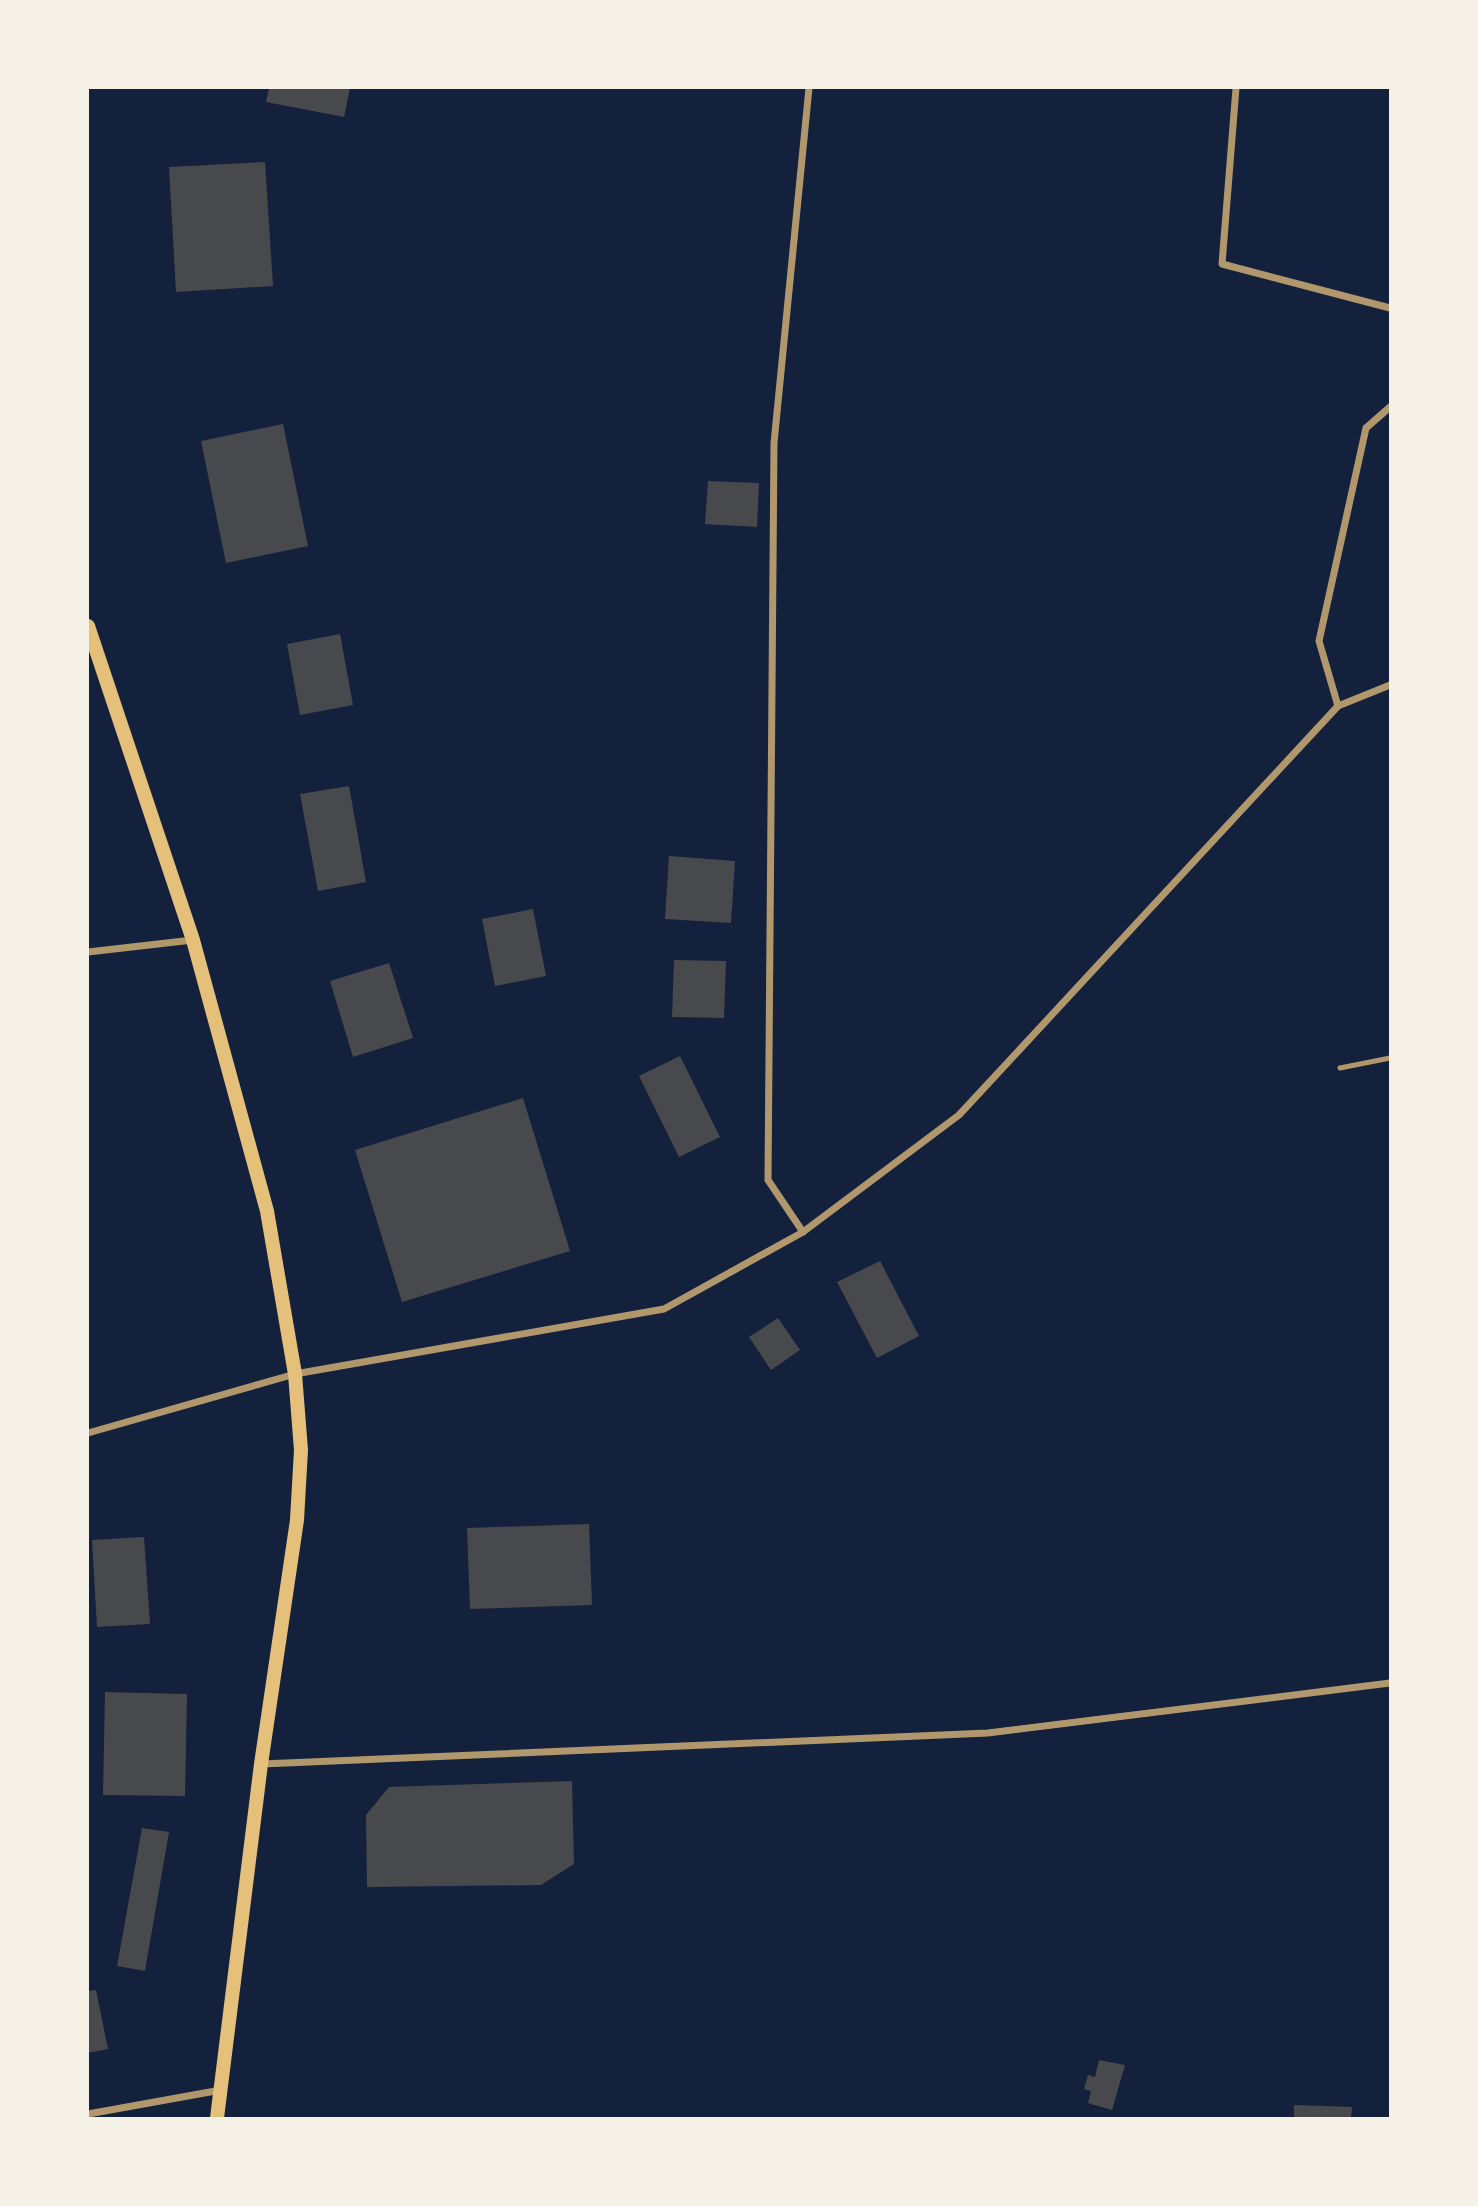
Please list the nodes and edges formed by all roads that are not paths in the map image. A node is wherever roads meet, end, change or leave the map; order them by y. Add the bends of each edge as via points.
1 (809, 88) edge
2 (1236, 88) edge
3 (1391, 308) edge
4 (1391, 407) edge
5 (88, 626) edge
6 (1391, 685) edge
7 (1338, 706) junction
8 (193, 940) junction
9 (88, 952) edge
10 (1391, 1058) edge
11 (1340, 1068) dead end
12 (803, 1232) junction
13 (295, 1374) junction
14 (88, 1433) edge
15 (1391, 1682) edge
16 (261, 1764) junction
17 (222, 2090) junction
18 (88, 2114) edge
19 (216, 2119) edge

1 - 12 street via 774,443 768,1166 768,1180
2 - 3 street via 1222,264
4 - 7 street via 1366,428 1319,641
5 - 8 main road
6 - 7 street
7 - 12 street via 959,1115
8 - 9 street
8 - 13 main road via 267,1211
10 - 11 lane
12 - 13 street via 663,1310
13 - 14 street
13 - 16 main road via 301,1450 297,1520
15 - 16 street via 988,1733
16 - 17 main road
17 - 18 street
17 - 19 main road

